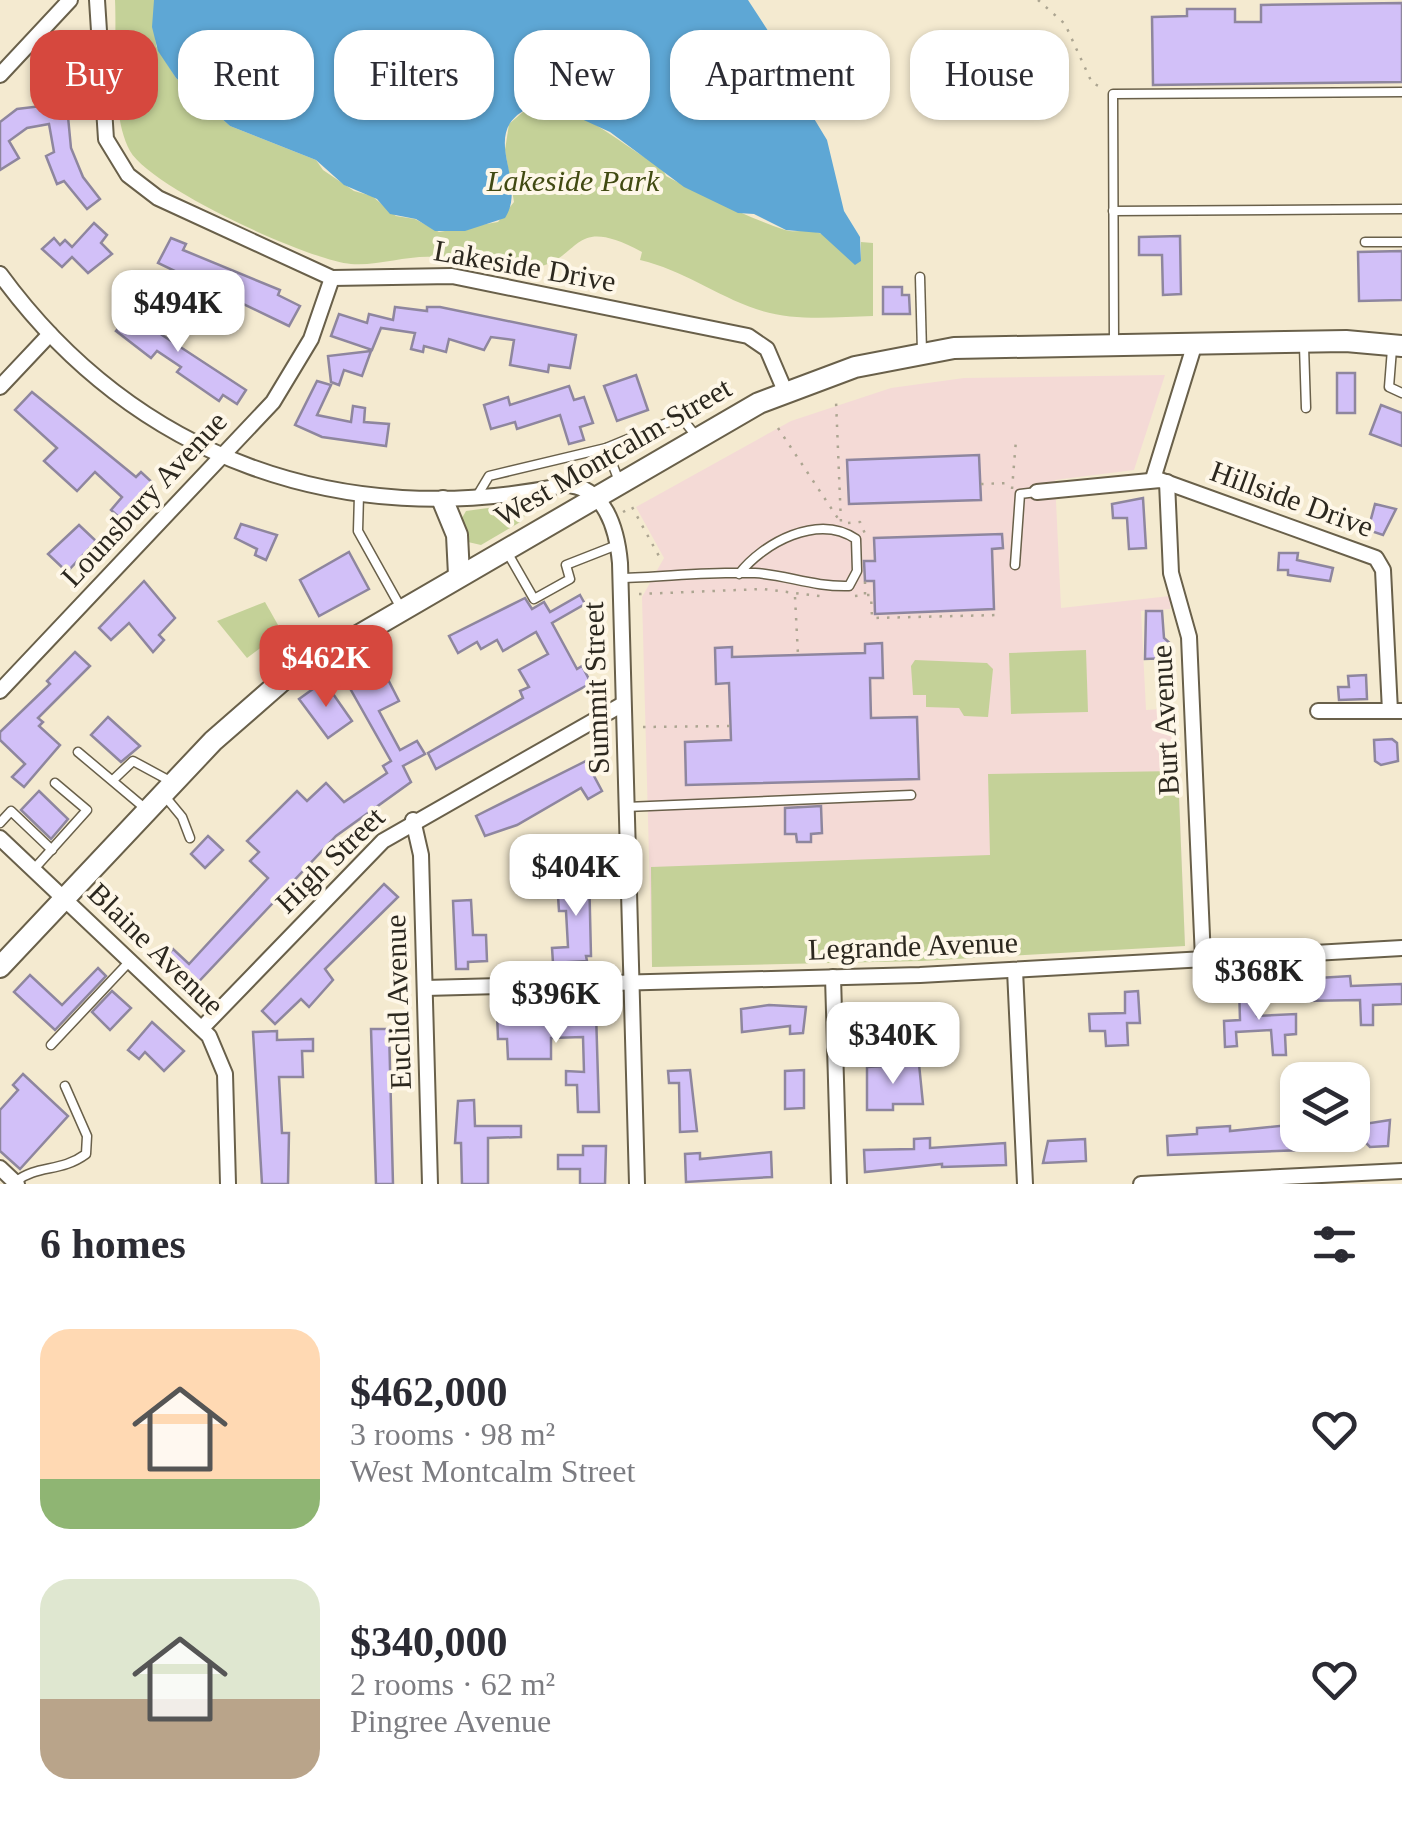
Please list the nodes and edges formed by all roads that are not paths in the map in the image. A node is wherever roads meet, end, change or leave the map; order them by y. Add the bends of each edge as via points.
1 (70, 0) edge
2 (96, 0) edge
3 (0, 75) edge
4 (1402, 92) edge
5 (1402, 210) edge
6 (1113, 212) junction
7 (1365, 242) dead end
8 (1402, 242) edge
9 (0, 274) edge
10 (332, 278) junction
11 (920, 278) dead end
12 (50, 334) junction
13 (1304, 341) junction
14 (1195, 343) junction
15 (1114, 344) junction
16 (1397, 345) edge
17 (922, 352) junction
18 (0, 387) edge
19 (785, 391) junction
20 (1402, 393) edge
21 (1306, 408) dead end
22 (696, 436) junction
23 (606, 448) junction
24 (222, 456) junction
25 (1160, 480) junction
26 (619, 481) junction
27 (1037, 492) joint
28 (359, 496) junction
29 (595, 496) junction
30 (474, 500) junction
31 (443, 501) junction
32 (618, 545) junction
33 (504, 548) junction
34 (1014, 565) dead end
35 (739, 574) junction
36 (458, 575) junction
37 (620, 578) junction
38 (401, 608) junction
39 (0, 691) edge
40 (624, 704) junction
41 (1396, 711) edge
42 (1318, 712) dead end
43 (78, 752) dead end
44 (113, 780) junction
45 (54, 783) dead end
46 (168, 789) junction
47 (911, 795) dead end
48 (626, 806) junction
49 (148, 811) junction
50 (413, 820) junction
51 (0, 822) edge
52 (190, 838) dead end
53 (3, 847) edge
54 (52, 850) junction
55 (34, 869) junction
56 (64, 899) junction
57 (1402, 948) edge
58 (1202, 959) junction
59 (130, 960) junction
60 (0, 967) edge
61 (1015, 970) junction
62 (833, 977) junction
63 (631, 982) junction
64 (425, 988) junction
65 (202, 1028) junction
66 (51, 1045) dead end
67 (65, 1086) dead end
68 (0, 1168) edge
69 (1402, 1171) edge
70 (16, 1183) edge
71 (228, 1184) edge
72 (430, 1184) edge
73 (637, 1184) edge
74 (839, 1184) edge
75 (1024, 1184) edge
76 (1140, 1184) edge

1 - 3 street
2 - 10 street, Lakeside Drive via 102,123 122,169 158,198
4 - 6 lane via 1113,94
5 - 6 lane
6 - 15 lane
7 - 8 lane
9 - 12 street
10 - 19 street, Lakeside Drive via 452,276 748,336 766,349
10 - 24 street, Lounsbury Avenue via 295,369
11 - 17 lane
12 - 18 street
12 - 24 street via 130,404
13 - 14 main road, West Montcalm Street
13 - 16 main road, West Montcalm Street
13 - 21 lane
14 - 15 main road, West Montcalm Street
14 - 25 street, Burt Avenue
15 - 17 main road, West Montcalm Street
16 - 20 lane via 1388,381
17 - 19 main road, West Montcalm Street
19 - 22 main road, West Montcalm Street
22 - 23 lane via 682,418
22 - 26 main road, West Montcalm Street
23 - 26 lane
23 - 30 lane via 489,476
24 - 28 street
24 - 39 street, Lounsbury Avenue
25 - 27 street, Hillside Drive
25 - 41 street, Hillside Drive via 1379,560
25 - 58 street, Burt Avenue via 1171,573 1189,637
26 - 29 main road, West Montcalm Street
27 - 34 lane via 1020,494
28 - 31 street
28 - 38 lane via 358,532
29 - 30 street via 564,485
29 - 32 street, Summit Street
29 - 33 main road, West Montcalm Street
30 - 31 street
31 - 36 main road via 457,535
32 - 33 lane via 566,565 570,579 534,599
32 - 37 street, Summit Street
33 - 36 main road, West Montcalm Street
35 - 35 lane via 848,586 857,571 856,539 844,532 799,532 764,547
35 - 37 lane
36 - 38 main road, West Montcalm Street
37 - 40 street, Summit Street
38 - 46 main road, West Montcalm Street via 266,693
40 - 48 street, Summit Street
40 - 50 street, High Street
41 - 42 street
43 - 44 lane
44 - 46 lane via 134,761 147,764
44 - 49 lane
45 - 54 lane via 87,810
46 - 49 main road, West Montcalm Street
46 - 52 lane
47 - 48 lane
48 - 63 street, Summit Street
49 - 56 main road, West Montcalm Street
50 - 64 street, Euclid Avenue via 421,856
50 - 65 street, High Street via 370,852
51 - 54 lane via 11,811
53 - 55 street, Blaine Avenue
54 - 55 lane
55 - 56 street, Blaine Avenue
56 - 59 street, Blaine Avenue
56 - 60 main road, West Montcalm Street
57 - 58 street, Legrande Avenue
58 - 61 street, Legrande Avenue
59 - 65 street, Blaine Avenue
59 - 66 lane
61 - 62 street, Legrande Avenue
61 - 75 street
62 - 63 street, Legrande Avenue
62 - 74 street
63 - 64 street, Legrande Avenue
63 - 73 street, Summit Street
64 - 72 street, Euclid Avenue
65 - 71 street, Blaine Avenue via 225,1074
67 - 70 lane via 87,1136 86,1154 55,1171 31,1170
68 - 70 street
69 - 76 street

